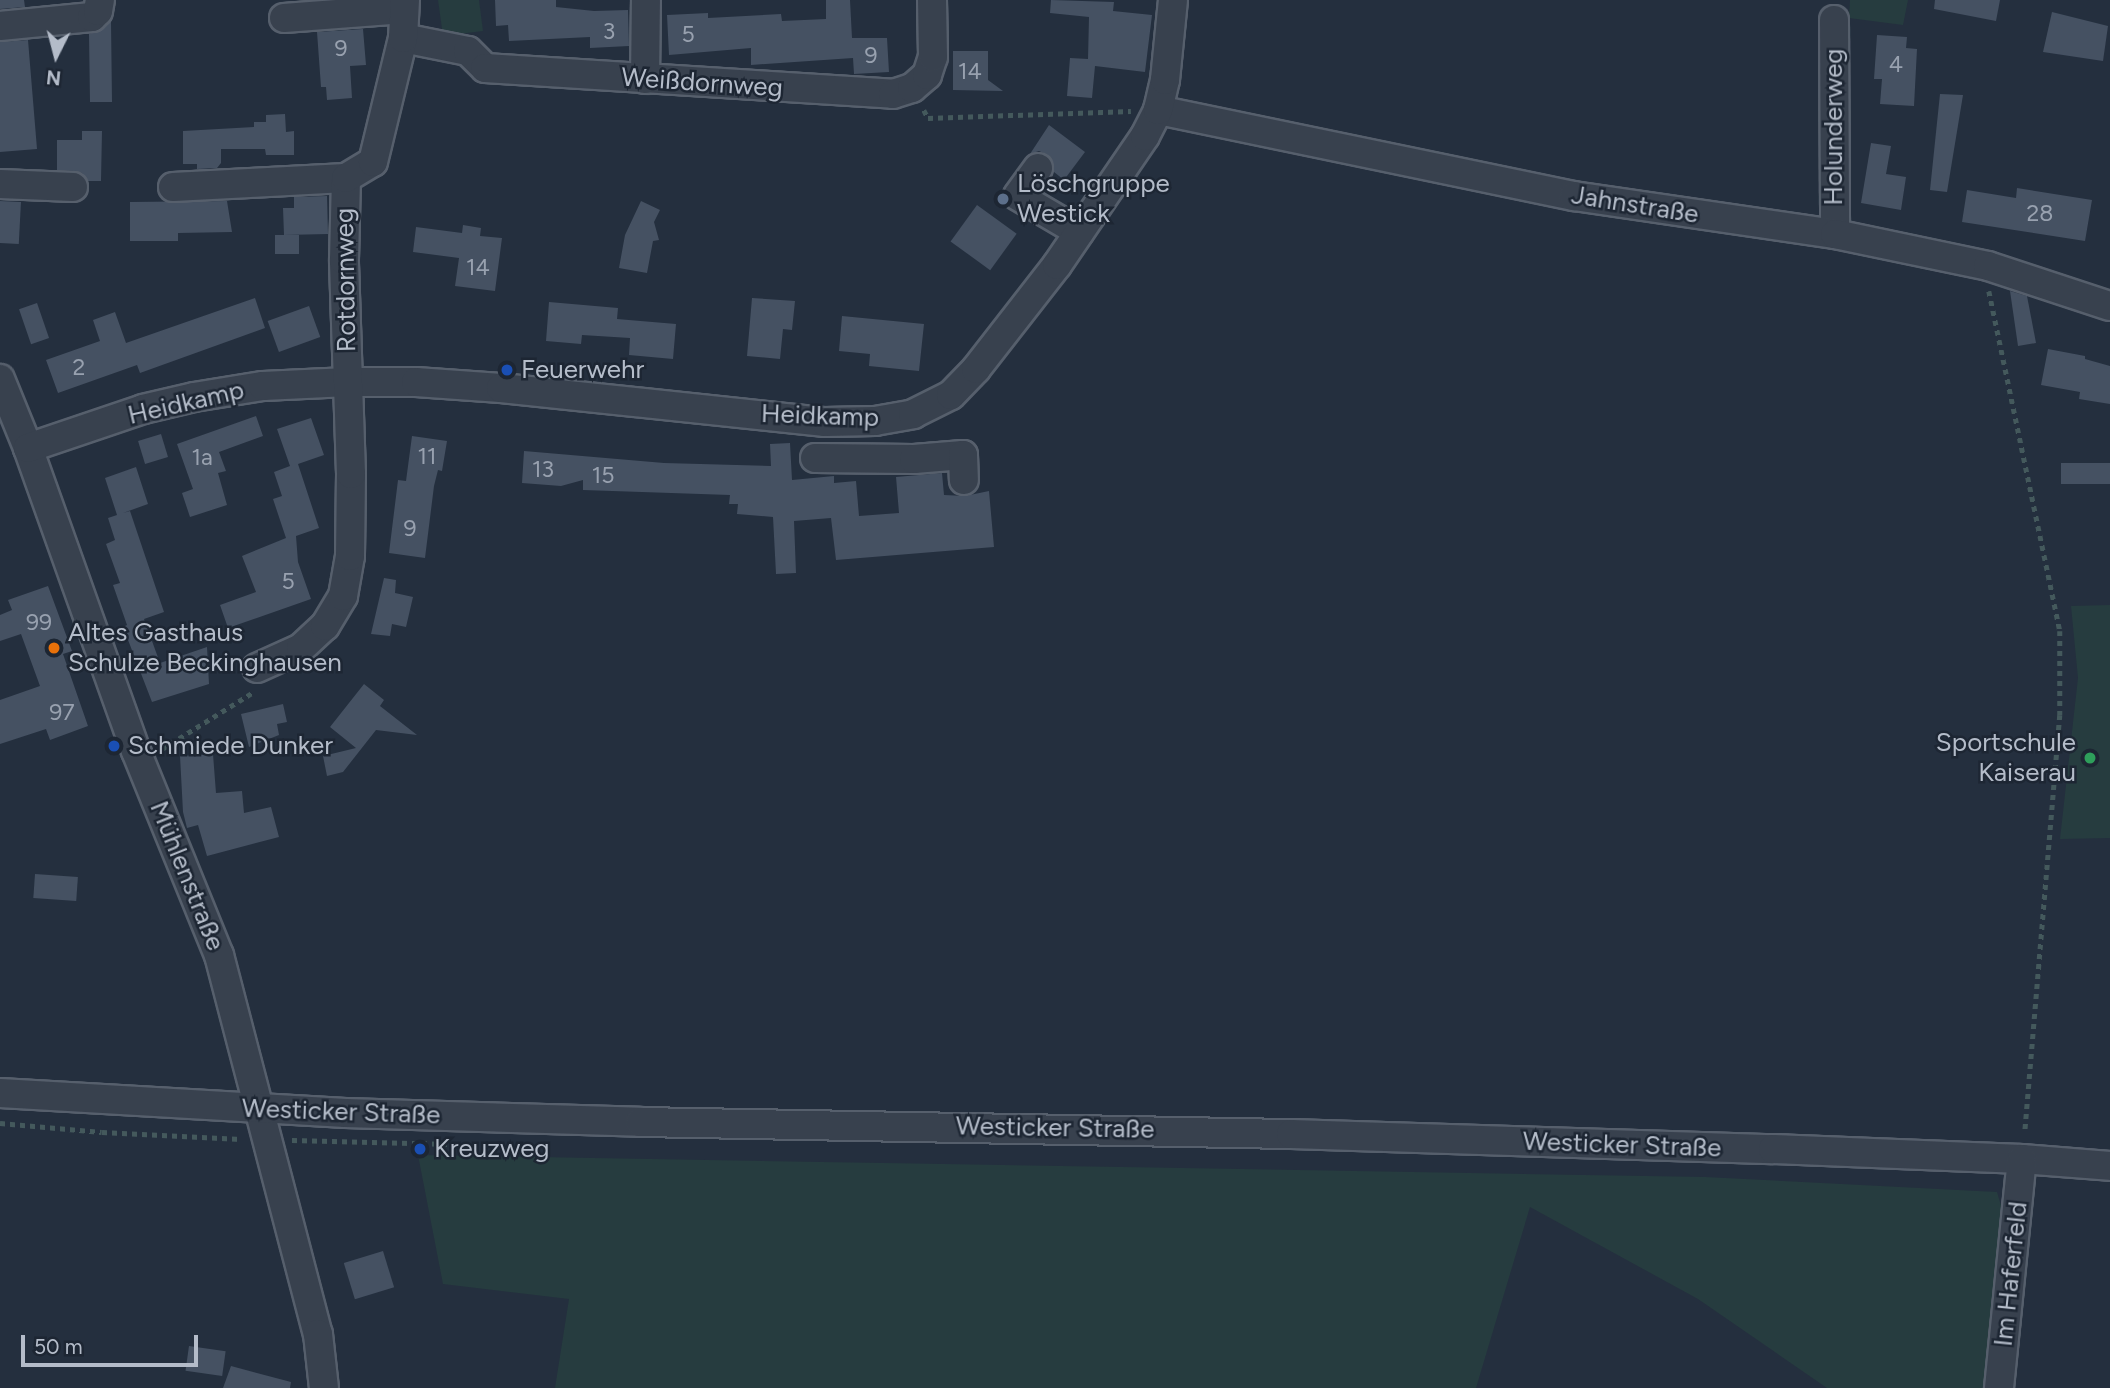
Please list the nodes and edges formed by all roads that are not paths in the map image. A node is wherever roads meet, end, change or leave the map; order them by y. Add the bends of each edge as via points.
1 (100, 0) edge
2 (646, 0) edge
3 (932, 0) edge
4 (1173, 0) edge
5 (405, 4) edge
6 (284, 18) dead end
7 (1834, 20) dead end
8 (0, 26) edge
9 (403, 38) junction
10 (645, 79) junction
11 (1158, 110) junction
12 (1038, 168) dead end
13 (346, 178) junction
14 (0, 184) edge
15 (73, 187) dead end
16 (173, 187) dead end
17 (1079, 232) junction
18 (1835, 234) junction
19 (2110, 306) edge
20 (0, 379) edge
21 (348, 382) junction
22 (875, 421) junction
23 (28, 448) junction
24 (815, 458) dead end
25 (877, 459) junction
26 (964, 480) dead end
27 (257, 668) road end
28 (0, 1093) edge
29 (260, 1108) junction
30 (2022, 1159) junction
31 (2110, 1166) edge
32 (324, 1388) edge
33 (1999, 1388) edge

1 - 8 street via 92,17
2 - 10 street
3 - 10 street, Weißdornweg via 933,57 927,75 912,88 893,94
4 - 11 street, Heidkamp via 1166,80
5 - 6 street, Rotdornweg
5 - 9 street, Rotdornweg
7 - 18 street, Holunderweg
9 - 10 street, Weißdornweg via 468,51 485,68
9 - 13 street, Rotdornweg via 373,162
11 - 17 street, Heidkamp
11 - 18 street, Jahnstraße via 1574,196
12 - 17 street via 1018,196
13 - 16 street, Rotdornweg
13 - 21 street, Rotdornweg
14 - 15 street
17 - 22 street, Heidkamp via 976,369 951,395 914,414
18 - 19 street, Jahnstraße via 1988,266
20 - 23 street, Mühlenstraße
21 - 22 street, Heidkamp via 441,384 825,422
21 - 23 street, Heidkamp via 262,386 194,397
21 - 27 street via 350,556 343,596 325,626 301,648
22 - 25 street
23 - 29 street, Mühlenstraße via 139,761 219,955
24 - 25 street
25 - 26 street via 962,455
28 - 29 street, Westicker Straße
29 - 30 street, Westicker Straße via 626,1122 1250,1133
29 - 32 street, Mühlenstraße via 318,1334
30 - 31 street, Westicker Straße
30 - 33 street, Im Haferfeld

